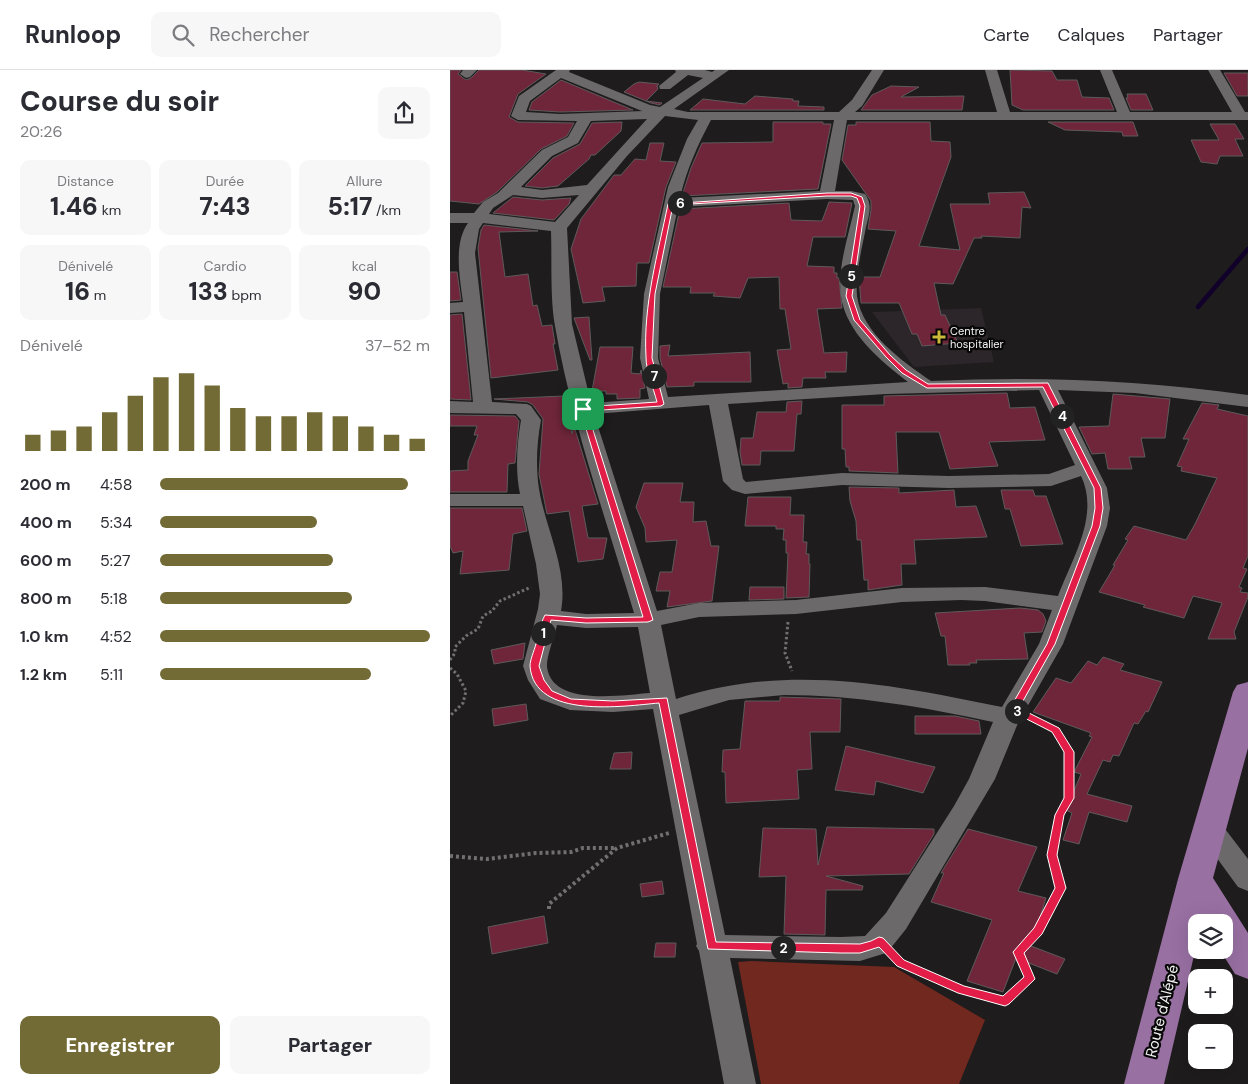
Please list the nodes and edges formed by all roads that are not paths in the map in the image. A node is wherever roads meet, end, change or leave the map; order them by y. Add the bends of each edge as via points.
1 (681, 70) edge
2 (685, 70) edge
3 (878, 70) edge
4 (992, 70) edge
5 (1106, 70) edge
6 (1214, 70) edge
7 (562, 71) edge
8 (717, 74) edge
9 (665, 86) dead end
10 (660, 113) junction
11 (1005, 116) junction
12 (1125, 116) junction
13 (1244, 116) edge
14 (706, 117) junction
15 (841, 117) junction
16 (586, 118) junction
17 (590, 189) junction
18 (509, 190) junction
19 (827, 195) junction
20 (671, 204) junction
21 (450, 218) edge
22 (479, 218) junction
23 (559, 227) junction
24 (472, 306) junction
25 (450, 308) edge
26 (1046, 385) junction
27 (927, 386) junction
28 (718, 400) junction
29 (1248, 400) edge
30 (660, 404) junction
31 (450, 407) edge
32 (483, 407) junction
33 (583, 409) junction
34 (1088, 467) junction
35 (450, 500) edge
36 (531, 500) junction
37 (1067, 602) junction
38 (548, 617) junction
39 (648, 620) junction
40 (1248, 692) edge
41 (665, 705) junction
42 (1011, 713) junction
43 (1209, 828) junction
44 (1195, 879) junction
45 (1248, 880) edge
46 (1217, 914) edge
47 (1233, 940) edge
48 (711, 946) junction
49 (1248, 964) edge
50 (740, 1084) edge
51 (1144, 1084) edge

1 - 2 street
2 - 8 street
2 - 9 street
3 - 15 street via 857,102
4 - 11 street
5 - 12 street
6 - 13 street
7 - 10 street
7 - 16 street via 524,99 518,115
8 - 10 street
10 - 14 street
10 - 16 street
10 - 17 street
11 - 12 street
11 - 15 street
12 - 13 street
14 - 15 street
14 - 20 street via 694,139
15 - 19 street
16 - 18 street via 573,140 547,153
17 - 18 street
17 - 23 street
18 - 22 street via 488,205
19 - 20 street
19 - 27 street via 856,196 862,201 849,296 857,320 904,371
20 - 30 street via 652,294 649,358
21 - 22 street
22 - 23 street
22 - 24 street via 471,229 467,253
23 - 33 street via 564,324
24 - 25 street
24 - 32 street
26 - 27 street
26 - 29 street via 1136,388
26 - 34 street
27 - 28 street
28 - 30 street
28 - 34 street via 733,482 745,488 827,479 1044,480
30 - 33 street
31 - 32 street
32 - 36 street via 520,408 528,414 531,422 528,483
33 - 39 street
34 - 37 street via 1097,488 1099,508 1096,526
35 - 36 street
36 - 38 street via 550,578
37 - 39 street via 986,594 902,595 796,607 699,610
37 - 42 street via 1051,644
38 - 39 street via 586,621
38 - 41 street via 535,666 548,693 570,702
39 - 41 street
40 - 43 main road, Route d'Alépé
41 - 42 street via 751,689 825,686
41 - 48 street
42 - 48 street via 964,811 896,921 875,945 860,949
43 - 44 main road, Route d'Alépé
43 - 45 street
44 - 46 main road
44 - 51 main road, Route d'Alépé
47 - 49 main road
48 - 50 street

